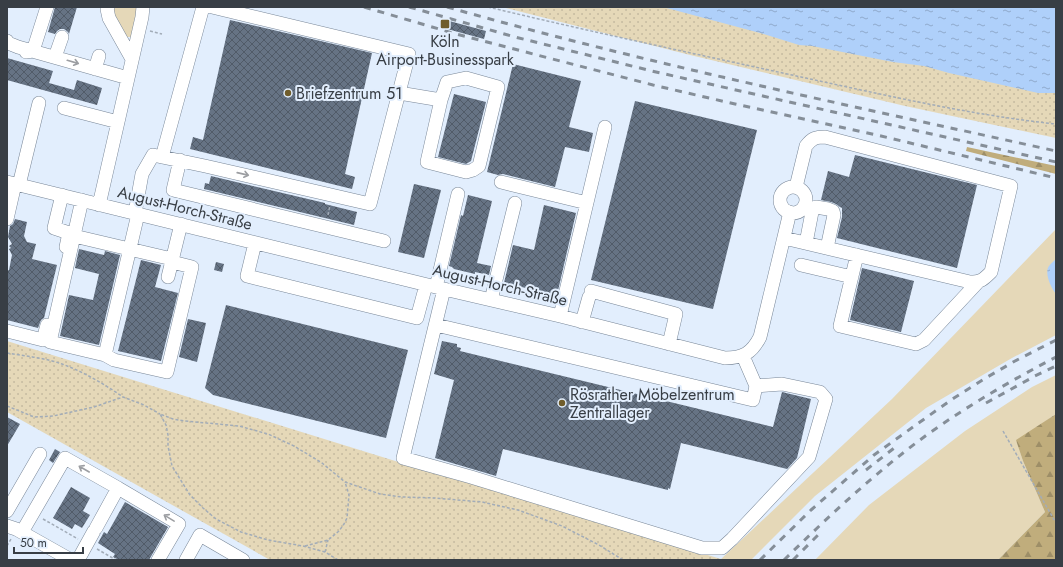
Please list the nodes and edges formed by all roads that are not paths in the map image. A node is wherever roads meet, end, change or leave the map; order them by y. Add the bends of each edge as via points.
1 (47, 7) edge
2 (108, 7) edge
3 (143, 7) edge
4 (203, 7) edge
5 (212, 7) edge
6 (62, 37) dead end
7 (7, 41) edge
8 (7, 49) edge
9 (33, 51) junction
10 (99, 56) dead end
11 (55, 57) junction
12 (132, 59) junction
13 (95, 69) junction
14 (128, 78) junction
15 (399, 93) junction
16 (440, 100) junction
17 (39, 103) dead end
18 (64, 108) dead end
19 (118, 122) junction
20 (605, 127) dead end
21 (162, 157) junction
22 (180, 160) junction
23 (501, 182) dead end
24 (14, 184) edge
25 (796, 187) junction
26 (458, 194) dead end
27 (62, 195) junction
28 (82, 200) junction
29 (515, 203) dead end
30 (587, 203) junction
31 (99, 205) junction
32 (790, 212) junction
33 (136, 214) junction
34 (7, 219) edge
35 (181, 224) junction
36 (74, 236) junction
37 (784, 238) junction
38 (384, 241) dead end
39 (255, 243) junction
40 (806, 243) junction
41 (827, 248) junction
42 (130, 249) junction
43 (857, 255) junction
44 (172, 260) junction
45 (801, 264) dead end
46 (168, 277) dead end
47 (852, 277) junction
48 (978, 282) junction
49 (435, 287) junction
50 (490, 300) junction
51 (560, 316) junction
52 (582, 322) junction
53 (436, 325) junction
54 (7, 331) edge
55 (47, 341) junction
56 (669, 344) junction
57 (105, 354) junction
58 (743, 356) junction
59 (756, 386) junction
60 (40, 454) dead end
61 (118, 488) junction
62 (7, 511) edge
63 (7, 526) edge
64 (22, 532) junction
65 (71, 560) edge
66 (78, 560) edge
67 (158, 560) edge
68 (186, 560) edge
69 (243, 560) edge

1 - 9 street
2 - 12 street via 109,18
3 - 12 street, August-Horch-Straße
4 - 21 street
5 - 15 street via 409,54
6 - 11 street
7 - 9 street
8 - 9 street
9 - 11 street
10 - 13 street
11 -> 13 street
12 - 14 street, August-Horch-Straße
13 - 14 street
14 - 19 street, August-Horch-Straße
15 - 16 street
22 -> 15 street via 370,204
16 - 16 street via 427,162 466,172 473,170 479,166 498,87 466,78 447,82
17 - 24 street
18 - 19 street
19 - 31 street, August-Horch-Straße
20 - 30 street
21 - 22 street
21 - 33 street via 153,155 142,174
22 - 38 street via 173,190
23 - 30 street
24 - 27 street, August-Horch-Straße
24 - 34 street
25 - 32 street via 788,188 780,199 783,207
25 - 32 street via 803,191 806,203 802,210
25 - 48 street via 806,146 810,140 817,137 1011,186 991,272
26 - 49 street
27 - 28 street, August-Horch-Straße
27 - 55 street via 54,228 69,233
28 - 31 street, August-Horch-Straße
28 - 36 street
29 - 50 street
30 - 51 street
31 - 33 street, August-Horch-Straße
32 - 37 street
33 - 35 street, August-Horch-Straße
33 - 42 street
35 - 39 street, August-Horch-Straße
35 - 44 street
36 - 42 street
36 - 55 street
37 - 40 street
37 - 58 street via 760,337 756,346
39 - 49 street, August-Horch-Straße
39 - 49 street via 247,276 417,318
40 - 41 street
40 - 41 street via 812,212 816,207 828,209 833,211 834,215
41 - 43 street
42 - 44 street
42 - 57 street
43 - 47 street
43 - 48 street
44 - 46 street
44 - 57 street via 192,267 166,372 114,360
45 - 47 street
47 - 48 street via 840,326 916,344 924,340
49 - 50 street, August-Horch-Straße
49 - 53 street
50 - 51 street, August-Horch-Straße
51 - 52 street, August-Horch-Straße
52 - 56 street, August-Horch-Straße
52 - 56 street via 590,294 676,314
53 - 59 street via 753,400
53 - 59 street via 403,458 702,548 722,548 809,457 826,399 820,392 782,384
54 - 55 street
55 - 57 street
56 - 58 street, August-Horch-Straße via 725,358
58 - 59 street
60 - 62 street
61 -> 64 street via 65,458
61 - 66 street
67 -> 61 street via 179,524
63 - 64 street
64 - 65 street
68 - 69 street via 200,535

